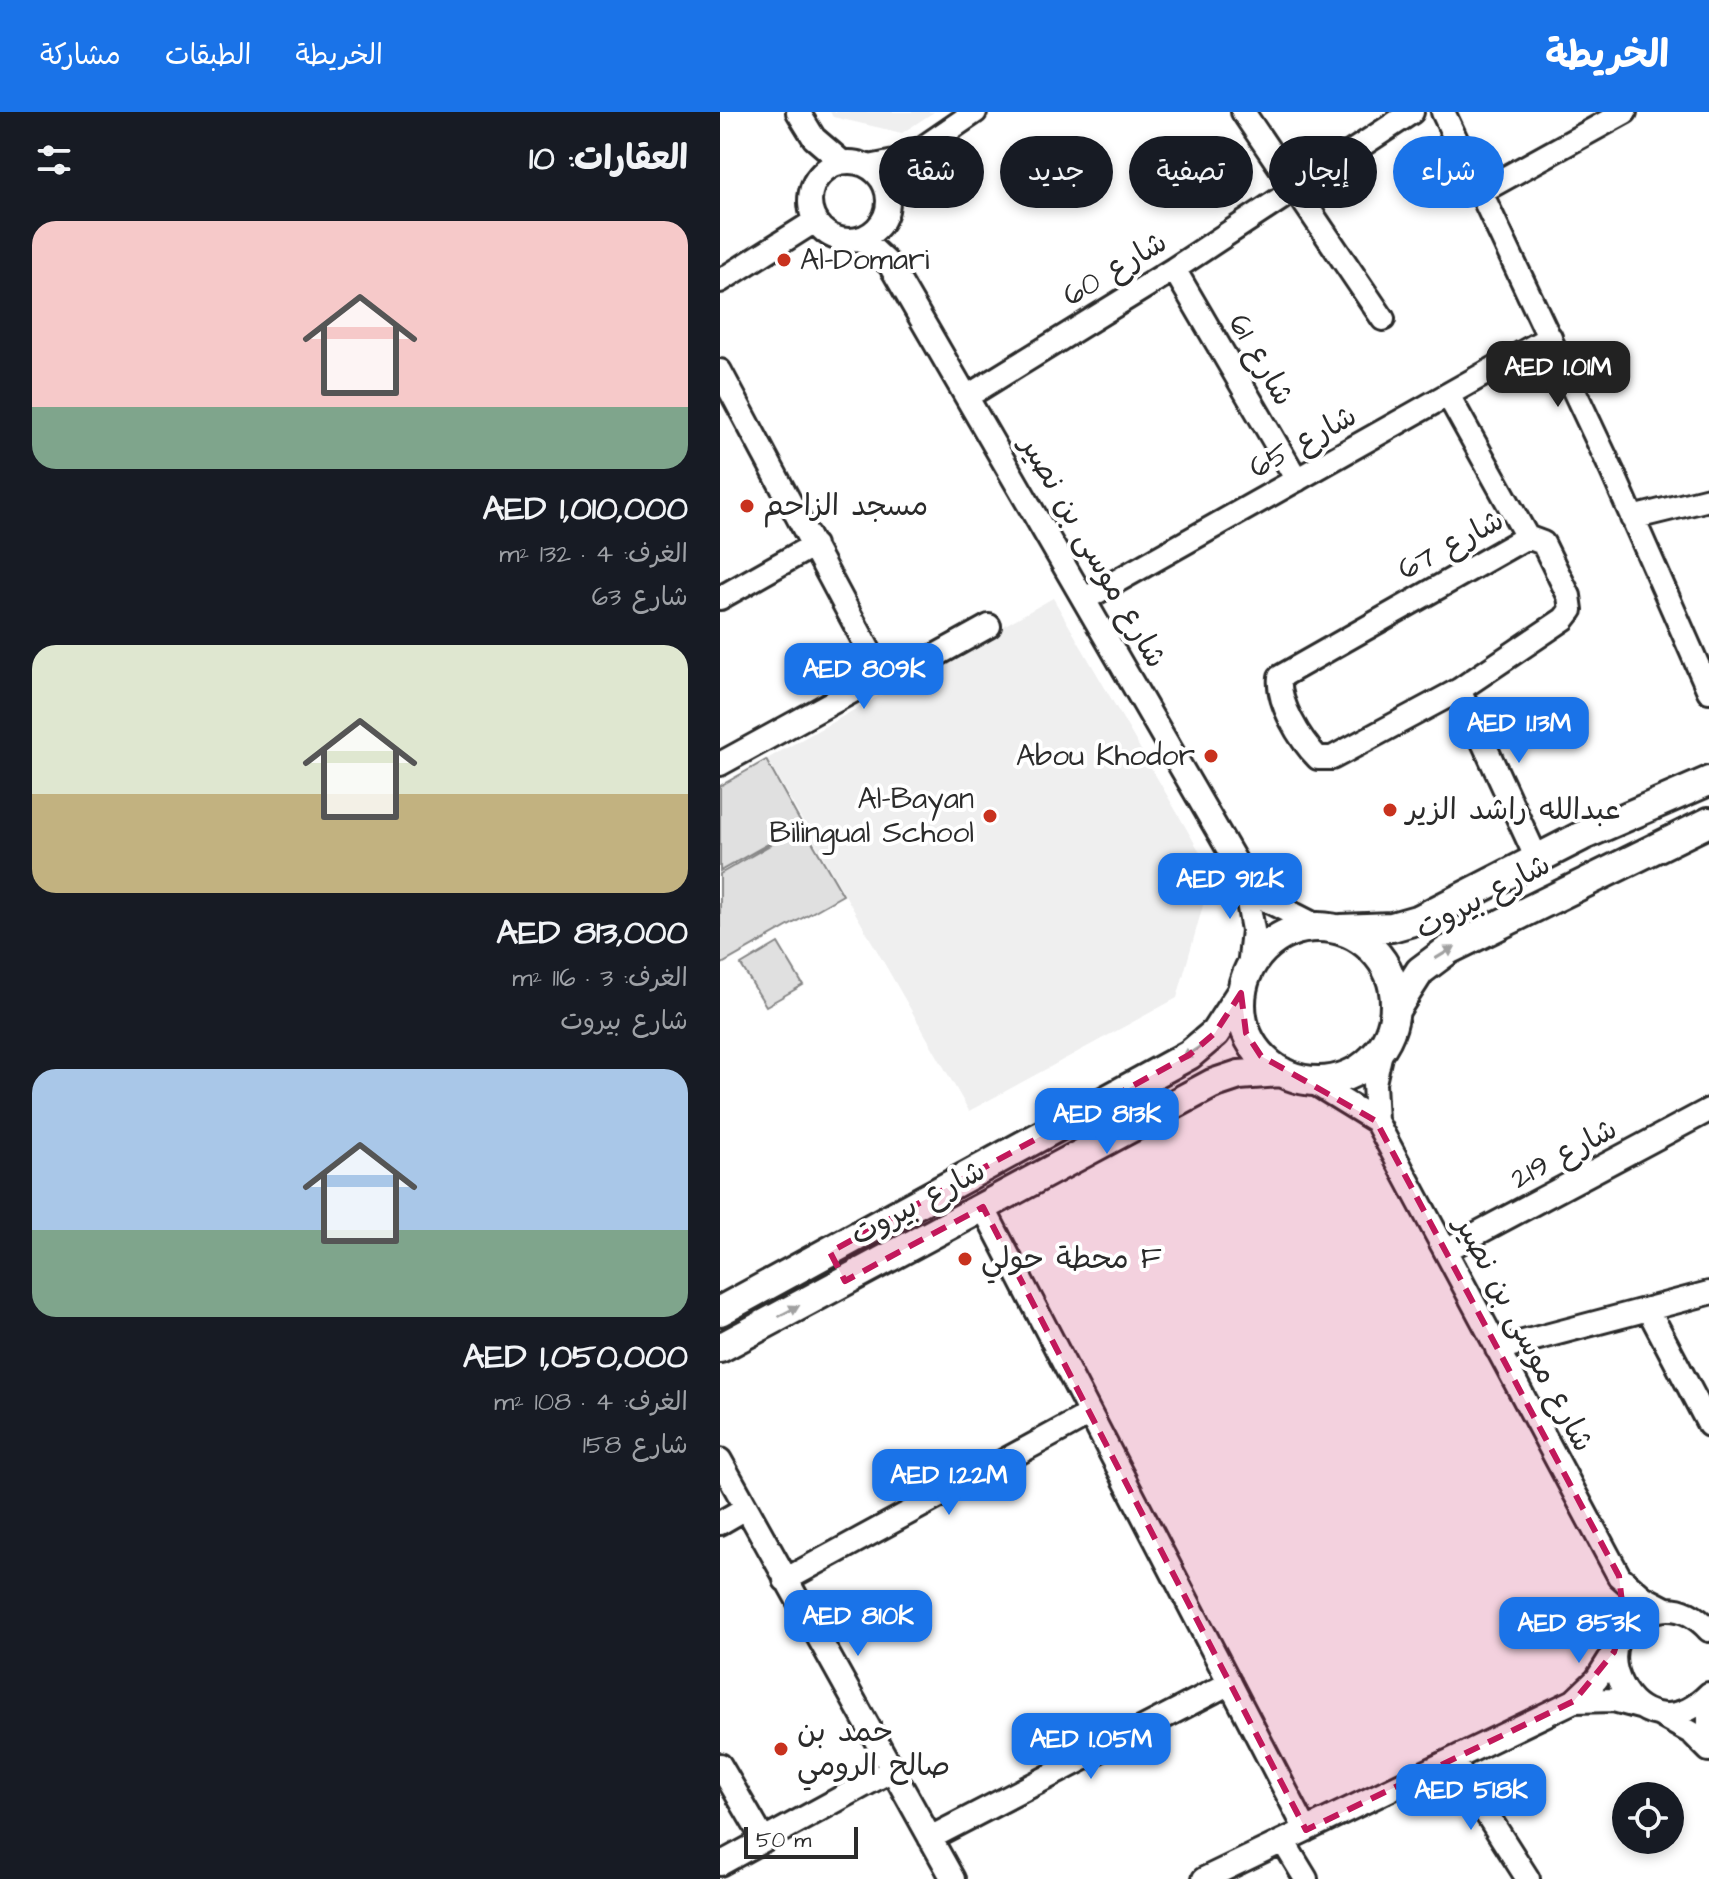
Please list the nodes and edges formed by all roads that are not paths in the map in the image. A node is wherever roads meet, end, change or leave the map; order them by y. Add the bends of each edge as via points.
1 (798, 112) edge
2 (975, 112) edge
3 (1243, 112) edge
4 (1412, 112) edge
5 (1443, 112) edge
6 (1625, 112) edge
7 (940, 136) edge
8 (1376, 136) edge
9 (1455, 136) edge
10 (814, 138) junction
11 (1269, 150) edge
12 (842, 162) junction
13 (879, 165) edge
14 (869, 167) junction
15 (819, 175) junction
16 (879, 178) edge
17 (1504, 179) edge
18 (1269, 206) edge
19 (885, 208) edge
20 (1308, 208) edge
21 (1490, 208) edge
22 (815, 221) junction
23 (883, 221) junction
24 (861, 238) junction
25 (890, 265) junction
26 (1174, 269) junction
27 (720, 281) edge
28 (1383, 319) dead end
29 (1550, 337) junction
30 (720, 371) edge
31 (1448, 395) junction
32 (968, 396) junction
33 (1297, 480) junction
34 (1709, 499) edge
35 (1632, 518) junction
36 (1527, 537) junction
37 (814, 545) junction
38 (720, 598) edge
39 (1085, 599) junction
40 (989, 626) dead end
41 (882, 675) junction
42 (1459, 690) junction
43 (1709, 691) edge
44 (720, 764) edge
45 (1709, 781) edge
46 (1648, 806) junction
47 (1709, 822) edge
48 (1596, 830) junction
49 (1671, 840) junction
50 (1537, 859) junction
51 (1615, 867) junction
52 (1241, 871) junction
53 (1328, 928) junction
54 (1245, 981) junction
55 (1395, 1010) junction
56 (1382, 1047) junction
57 (1282, 1072) junction
58 (1311, 1081) junction
59 (1107, 1100) junction
60 (1709, 1110) edge
61 (1376, 1121) junction
62 (994, 1201) junction
63 (1446, 1250) junction
64 (830, 1252) junction
65 (845, 1281) junction
66 (1709, 1293) edge
67 (1648, 1309) junction
68 (720, 1311) edge
69 (720, 1348) edge
70 (1497, 1349) junction
71 (1090, 1414) junction
72 (1709, 1425) edge
73 (720, 1460) edge
74 (746, 1508) junction
75 (720, 1523) edge
76 (1619, 1576) junction
77 (785, 1580) junction
78 (1666, 1609) junction
79 (1704, 1623) edge
80 (1618, 1643) junction
81 (1230, 1683) junction
82 (1709, 1694) edge
83 (1574, 1701) junction
84 (1709, 1706) edge
85 (1648, 1710) junction
86 (1709, 1750) edge
87 (1453, 1761) junction
88 (720, 1765) edge
89 (892, 1770) junction
90 (1306, 1830) junction
91 (930, 1838) junction
92 (763, 1839) junction
93 (1283, 1841) junction
94 (720, 1864) edge
95 (953, 1879) edge
96 (1204, 1879) edge
97 (1306, 1879) edge
98 (1528, 1879) edge

1 - 10 street
2 - 7 street
3 - 11 street
4 - 8 street, شارع 60
5 - 9 street
6 - 17 street
10 - 12 street
10 - 15 street
12 - 14 street
12 - 15 street
13 - 14 street
14 - 16 street
15 - 22 street via 810,197
18 - 26 street, شارع 60
19 - 23 street
20 - 28 street
21 - 29 street
22 - 24 street via 835,237
22 - 27 street
23 - 24 street
23 - 25 street, شارع موسى بن نصير
24 - 25 street, شارع موسى بن نصير
25 - 32 street, شارع موسى بن نصير
26 - 32 street, شارع 60
26 - 33 street, شارع 61
29 - 31 street, شارع 65
29 - 35 street
30 - 37 street
31 - 33 street, شارع 65
31 - 36 street
32 - 39 street, شارع موسى بن نصير
33 - 39 street, شارع 65
34 - 35 street
35 - 43 street
36 - 42 street, شارع 67 via 1543,543 1571,610
36 - 42 street, شارع 67 via 1301,662 1280,677 1279,688 1318,758 1332,758
37 - 38 street
37 - 41 street
39 - 52 street, شارع موسى بن نصير
40 - 41 street via 924,662
41 - 44 street
42 - 50 street
45 - 46 main road, شارع بيروت
46 - 48 main road, شارع بيروت
46 - 49 main road via 1642,819 1646,832 1657,840
47 - 49 main road, شارع بيروت
48 - 50 main road, شارع بيروت
48 - 51 main road via 1606,830 1620,841
49 - 51 main road, شارع بيروت
50 - 53 main road, شارع بيروت via 1420,919 1392,927
55 -> 51 main road, شارع بيروت via 1420,971 1440,955
52 - 53 street, شارع موسى بن نصير via 1268,901
52 - 54 street, شارع موسى بن نصير via 1252,914
53 - 54 main road via 1286,934 1271,942
53 - 55 main road via 1351,935 1376,953 1391,980
54 - 57 main road via 1246,1033 1261,1056
54 -> 59 main road, شارع بيروت via 1208,1041
55 - 56 main road
56 - 58 main road via 1351,1073
56 - 61 street, شارع موسى بن نصير via 1374,1083
57 - 58 main road
57 - 62 main road, شارع بيروت via 1220,1080
58 - 61 street, شارع موسى بن نصير
59 - 62 main road via 1118,1109 1116,1121 1038,1165
59 - 64 main road, شارع بيروت
60 - 63 street, شارع 219
61 - 63 street, شارع موسى بن نصير
62 - 65 main road, شارع بيروت
62 - 71 street
63 - 70 street, شارع موسى بن نصير
64 - 65 main road via 831,1270
64 - 68 main road, شارع بيروت
69 -> 65 main road, شارع بيروت
66 - 67 street
67 - 70 street
67 - 72 street
70 - 76 street, شارع موسى بن نصير
71 - 77 street
71 - 81 street
73 - 74 street
74 - 75 street
74 - 77 street
76 - 78 street, شارع موسى بن نصير
76 - 80 street, شارع موسى بن نصير via 1624,1610
77 - 89 street
78 - 79 street, شارع موسى بن نصير
78 - 80 street via 1641,1616
80 - 83 street via 1605,1670
80 - 85 street, شارع موسى بن نصير via 1618,1684
81 - 90 street
81 - 91 street
82 - 85 street via 1685,1711
83 - 85 street via 1613,1700
83 - 87 street
84 - 86 street
85 - 86 street via 1682,1726
87 - 90 street
87 - 98 street
88 - 92 street
89 - 91 street
89 - 92 street
90 - 93 street
91 - 95 street
92 - 94 street
93 - 96 street
93 - 97 street

